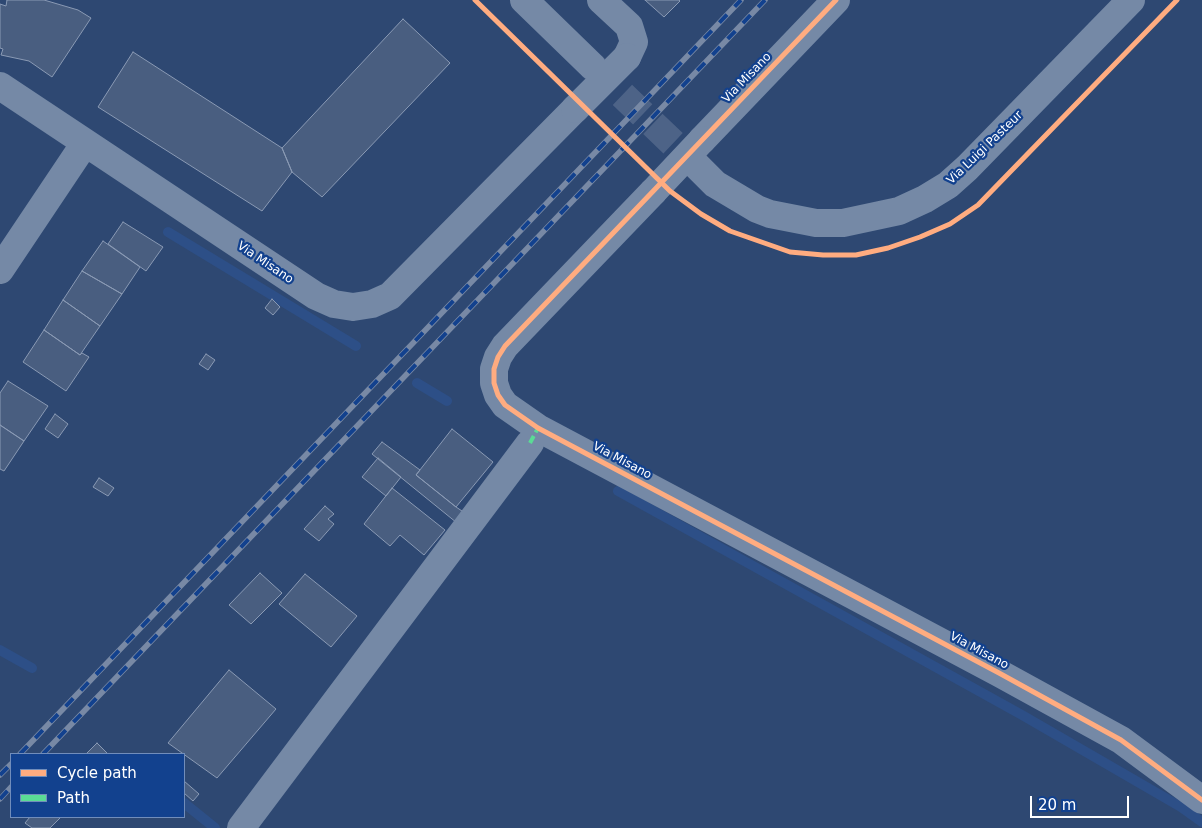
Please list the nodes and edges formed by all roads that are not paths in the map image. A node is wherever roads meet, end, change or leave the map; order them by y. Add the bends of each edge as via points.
1 (524, 0) edge
2 (601, 0) edge
3 (836, 0) edge
4 (1131, 0) edge
5 (592, 66) tunnel mouth
6 (0, 86) edge
7 (85, 143) junction
8 (696, 166) tunnel mouth
9 (0, 270) edge
10 (530, 443) dead end
11 (1202, 800) edge
12 (241, 828) edge

1 - 5 street
2 - 7 street, Via Misano, bridge via 629,26 634,42 627,57 390,296 372,304 334,304 316,296
3 - 11 street, Via Misano, bridge via 505,346 494,369 498,395 506,405 538,428 1121,740
4 - 8 street, Via Luigi Pasteur via 967,168 925,199 899,211 843,223 816,223 770,214 757,210 715,184
6 - 7 street, Via Misano
7 - 9 street
10 - 12 street

